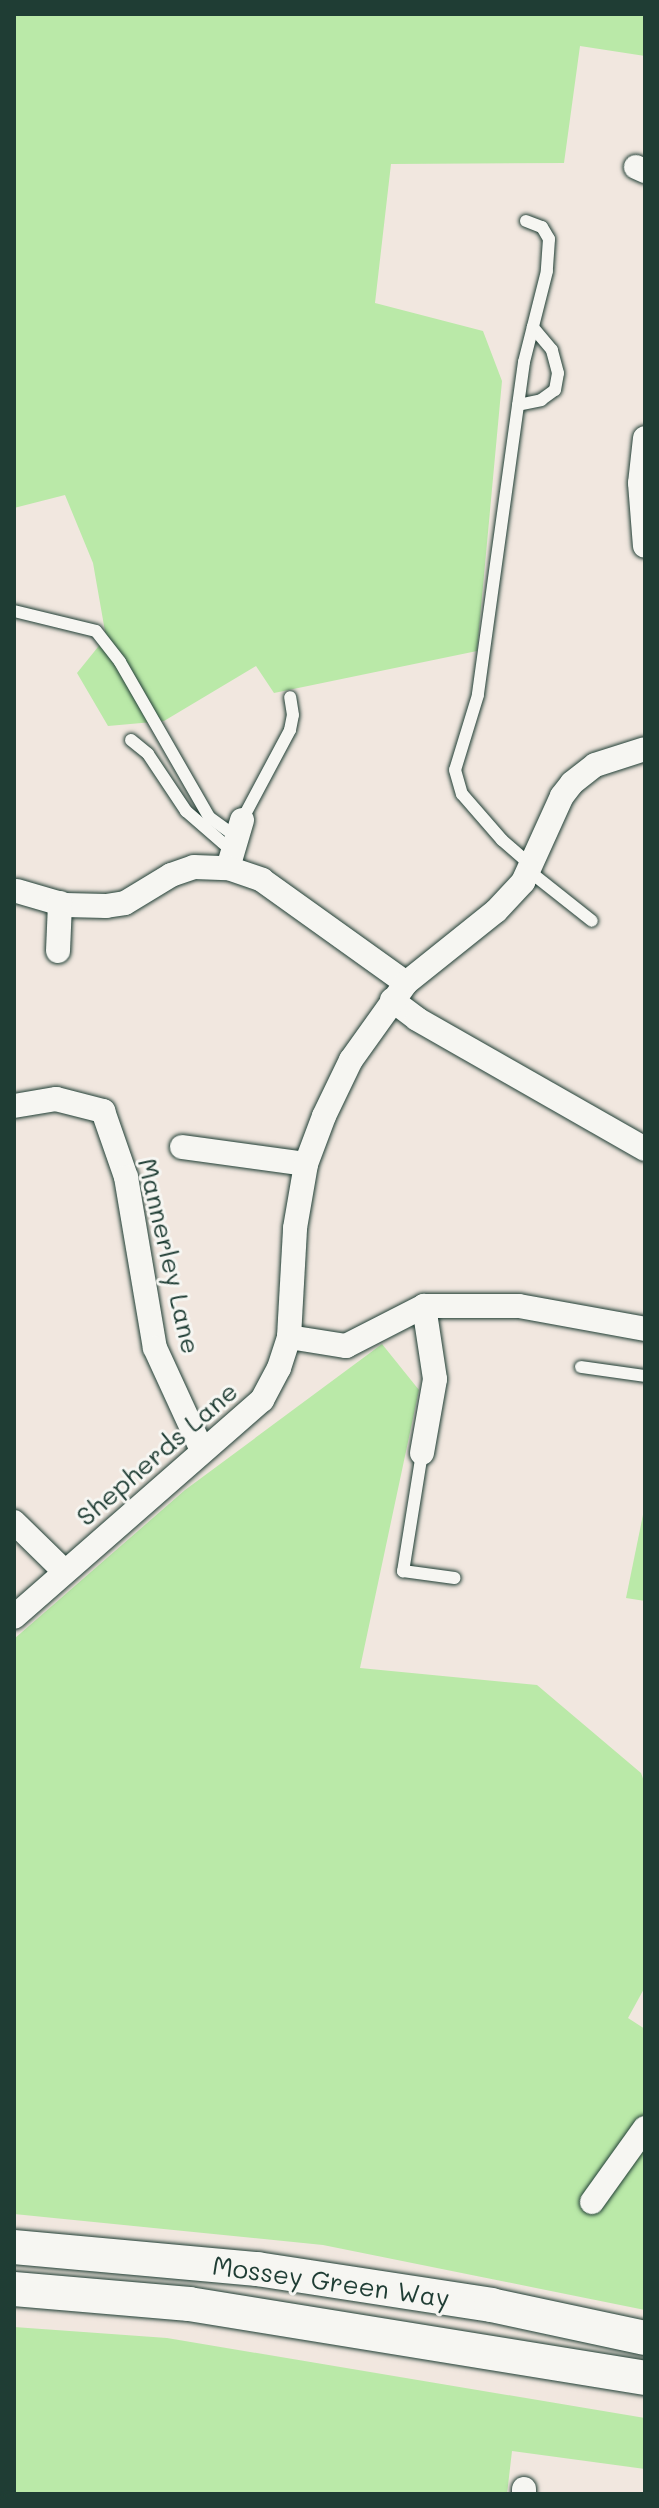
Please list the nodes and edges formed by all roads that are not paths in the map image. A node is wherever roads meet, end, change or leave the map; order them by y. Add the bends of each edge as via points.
1 (526, 221) dead end
2 (533, 327) junction
3 (518, 405) junction
4 (645, 438) edge
5 (645, 546) edge
6 (14, 611) edge
7 (290, 697) dead end
8 (131, 740) dead end
9 (645, 749) edge
10 (235, 844) junction
11 (531, 868) junction
12 (17, 891) dead end
13 (60, 903) junction
14 (592, 921) dead end
15 (58, 951) dead end
16 (399, 992) junction
17 (14, 1106) edge
18 (182, 1147) dead end
19 (645, 1149) edge
20 (306, 1164) junction
21 (424, 1306) junction
22 (645, 1329) edge
23 (289, 1337) junction
24 (581, 1367) dead end
25 (645, 1376) edge
26 (202, 1450) junction
27 (422, 1453) joint
28 (14, 1522) edge
29 (65, 1572) junction
30 (455, 1578) dead end
31 (14, 1617) edge
32 (645, 2128) edge
33 (592, 2202) dead end
34 (14, 2247) edge
35 (14, 2273) edge
36 (14, 2289) edge
37 (189, 2304) junction
38 (645, 2338) edge
39 (645, 2378) edge

1 - 2 lane via 542,227 549,239
2 - 3 lane
2 - 3 lane via 552,350 557,381 555,390 541,400
3 - 11 lane via 478,695 455,770 462,794
4 - 5 street via 640,483
6 - 10 lane via 96,631 120,662 209,817
7 - 10 lane via 290,730
8 - 10 lane via 148,754 186,811
9 - 11 street, Shepherds Lane via 595,765 572,783
10 - 13 street via 125,903
10 - 16 street via 262,880
11 - 14 lane
11 - 16 street, Shepherds Lane via 496,911
12 - 13 street
13 - 15 street
16 - 19 street via 417,1019
16 - 20 street, Shepherds Lane via 346,1071
17 - 26 street, Mannerley Lane via 56,1099 103,1111 126,1177 155,1348
18 - 20 street
20 - 23 street, Shepherds Lane via 295,1228
21 - 22 street via 519,1306
21 - 23 street via 346,1346
21 - 27 street via 435,1379
23 - 26 street, Shepherds Lane via 262,1400
24 - 25 lane
26 - 29 street, Shepherds Lane
27 - 30 lane via 403,1571
28 - 29 street
29 - 31 street, Shepherds Lane
32 - 33 street
34 - 38 main road, Mossey Green Way via 257,2269 491,2305
35 - 37 main road via 125,2285
36 - 37 main road, Mossey Green Way
37 - 39 main road, Mossey Green Way

